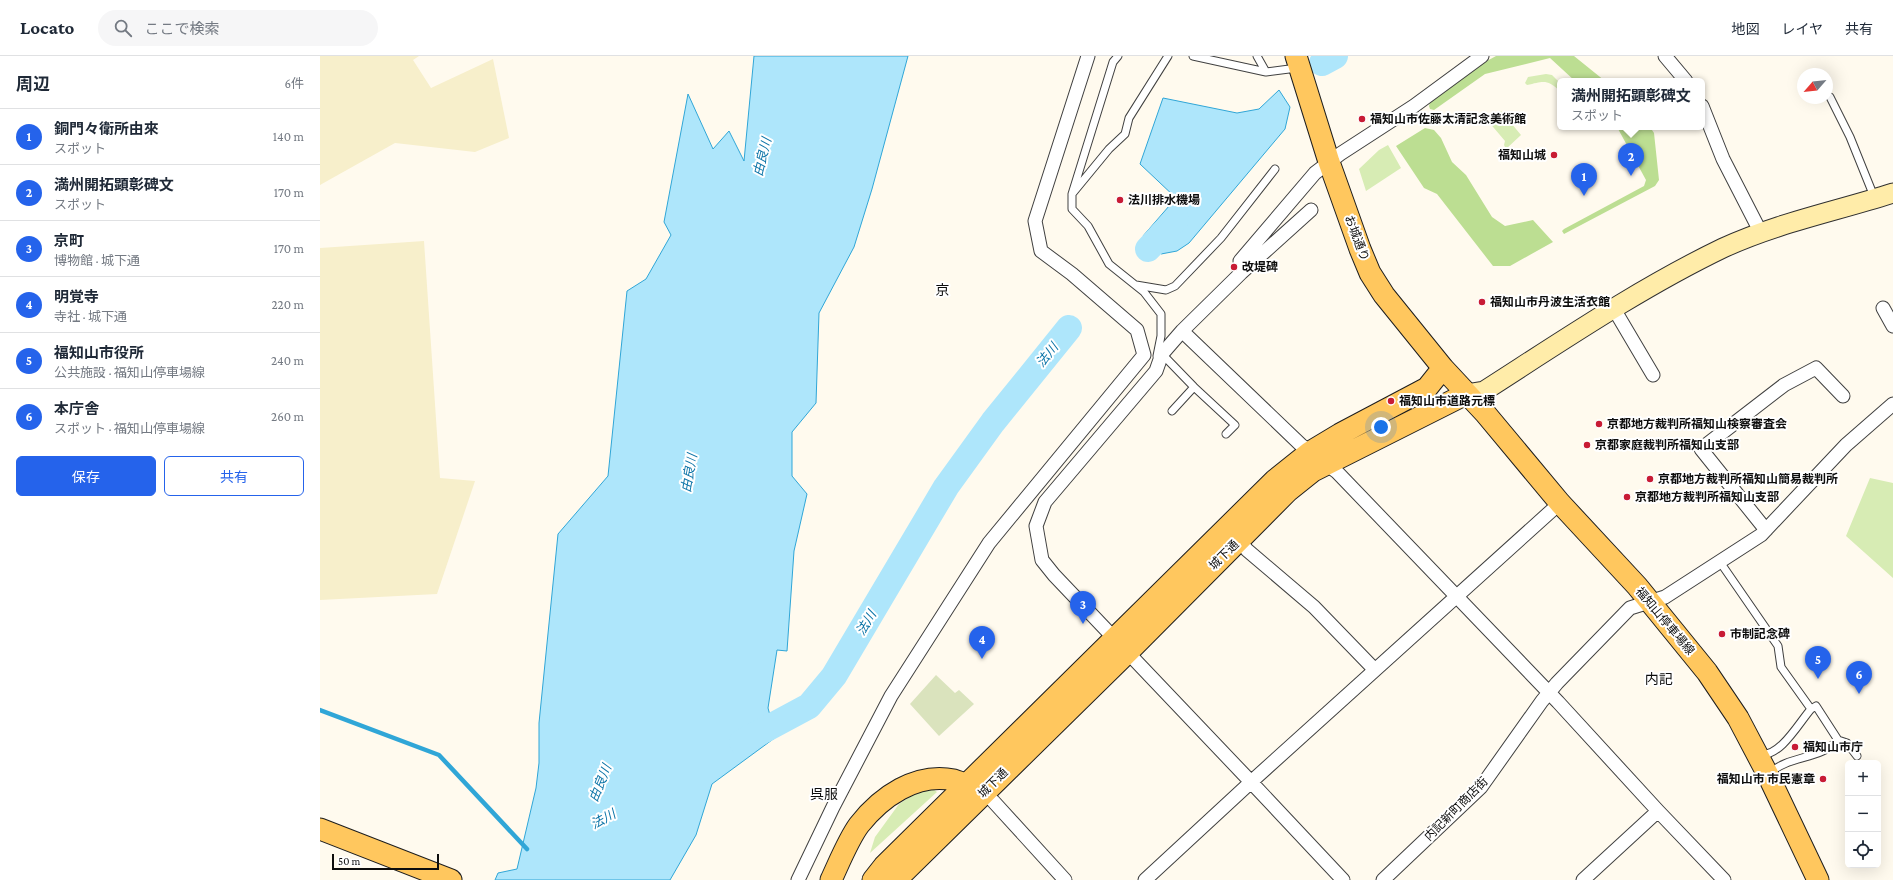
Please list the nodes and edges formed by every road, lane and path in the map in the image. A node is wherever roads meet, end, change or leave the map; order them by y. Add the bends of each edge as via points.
1 (1088, 56) edge
2 (1118, 56) edge
3 (1168, 56) edge
4 (1193, 56) edge
5 (1257, 56) edge
6 (1482, 56) edge
7 (1665, 56) edge
8 (1298, 62) edge
9 (1266, 72) junction
10 (1683, 78) edge
11 (1833, 104) edge
12 (1705, 114) edge
13 (1330, 162) junction
14 (1275, 169) dead end
15 (1893, 193) edge
16 (1072, 194) junction
17 (1875, 199) junction
18 (1311, 210) dead end
19 (1761, 233) junction
20 (1241, 273) junction
21 (1134, 284) junction
22 (1883, 308) dead end
23 (1614, 309) junction
24 (1893, 326) edge
25 (1182, 332) junction
26 (1144, 354) junction
27 (1160, 355) junction
28 (1443, 368) junction
29 (1653, 375) dead end
30 (1194, 386) junction
31 (1466, 394) junction
32 (1843, 396) dead end
33 (1893, 404) edge
34 (1172, 411) dead end
35 (1226, 434) dead end
36 (1310, 452) junction
37 (1327, 464) junction
38 (1560, 503) junction
39 (1766, 530) junction
40 (1239, 540) junction
41 (1720, 562) junction
42 (1456, 596) junction
43 (1649, 601) junction
44 (1121, 646) junction
45 (1375, 670) junction
46 (1549, 693) junction
47 (1811, 709) junction
48 (1838, 740) junction
49 (1758, 755) junction
50 (1857, 756) dead end
51 (1768, 775) junction
52 (1251, 782) junction
53 (974, 789) junction
54 (1658, 811) junction
55 (320, 829) edge
56 (451, 880) edge
57 (798, 880) edge
58 (831, 880) edge
59 (873, 880) edge
60 (896, 880) edge
61 (1065, 880) edge
62 (1145, 880) edge
63 (1342, 880) edge
64 (1382, 880) edge
65 (1583, 880) edge
66 (1724, 880) edge
67 (1818, 880) edge

1 - 26 street via 1035,221 1041,251 1072,274 1136,330
2 - 16 lane via 1113,62
3 - 16 lane via 1129,118 1125,134 1109,149
4 - 9 lane
5 - 9 lane
6 - 13 street via 1414,106
7 - 10 street
8 - 9 lane
8 - 13 main road, お城通り
11 - 17 lane via 1850,137
12 - 19 street via 1723,159
13 - 20 street via 1315,173 1240,261
13 - 28 main road, お城通り via 1370,272 1384,295
14 - 21 lane via 1221,238 1175,286 1166,290
15 - 17 street
16 - 21 lane via 1072,209 1088,226 1109,264
17 - 19 street
18 - 20 street
19 - 23 street via 1718,251
20 - 25 street
21 - 27 lane via 1144,292 1161,314
22 - 24 street
23 - 29 street
23 - 31 street via 1484,391
25 - 27 street
25 - 36 street
26 - 27 street
26 - 57 street via 989,543 891,696
27 - 30 lane
27 - 44 street via 1156,371 1045,502 1036,526 1042,560
28 - 31 main road, お城通り
28 - 36 main road, 城下通 via 1427,388
30 - 34 lane
30 - 35 lane via 1235,425
31 - 36 main road, 城下通 via 1436,398 1348,441
31 - 37 main road, 城下通
31 - 38 main road, 福知山停車場線
32 - 39 street via 1816,368 1784,385 1701,449
33 - 39 street, 内記新町商店街 via 1846,445
36 - 37 street
36 - 44 main road, 城下通 via 1275,480
37 - 40 main road, 城下通 via 1313,471 1288,491
37 - 42 street
38 - 42 street
38 - 43 main road, 福知山停車場線
39 - 41 street, 内記新町商店街
40 - 44 main road, 城下通
40 - 45 street via 1247,550 1314,607
41 - 43 street, 内記新町商店街 via 1664,597
41 - 47 lane via 1778,646 1781,667
42 - 45 street
42 - 46 street
43 - 46 street, 内記新町商店街 via 1630,608
43 - 49 main road, 福知山停車場線 via 1707,672 1738,718
44 - 52 street
44 - 53 main road, 城下通
45 - 52 street
46 - 54 street
46 - 64 street, 内記新町商店街 via 1481,787
47 - 48 lane via 1816,706
47 - 49 lane via 1778,750 1767,756
48 - 50 lane via 1847,743
48 - 51 lane via 1831,748 1784,764
49 - 51 main road, 福知山停車場線
51 - 67 main road, 福知山停車場線
52 - 62 street
52 - 63 street
53 - 58 main road via 954,780 938,778 913,782 900,788 858,826
53 - 59 main road, 城下通 via 884,866
53 - 60 main road, 城下通
53 - 61 street via 993,801
54 - 65 street
54 - 66 street
55 - 56 main road

